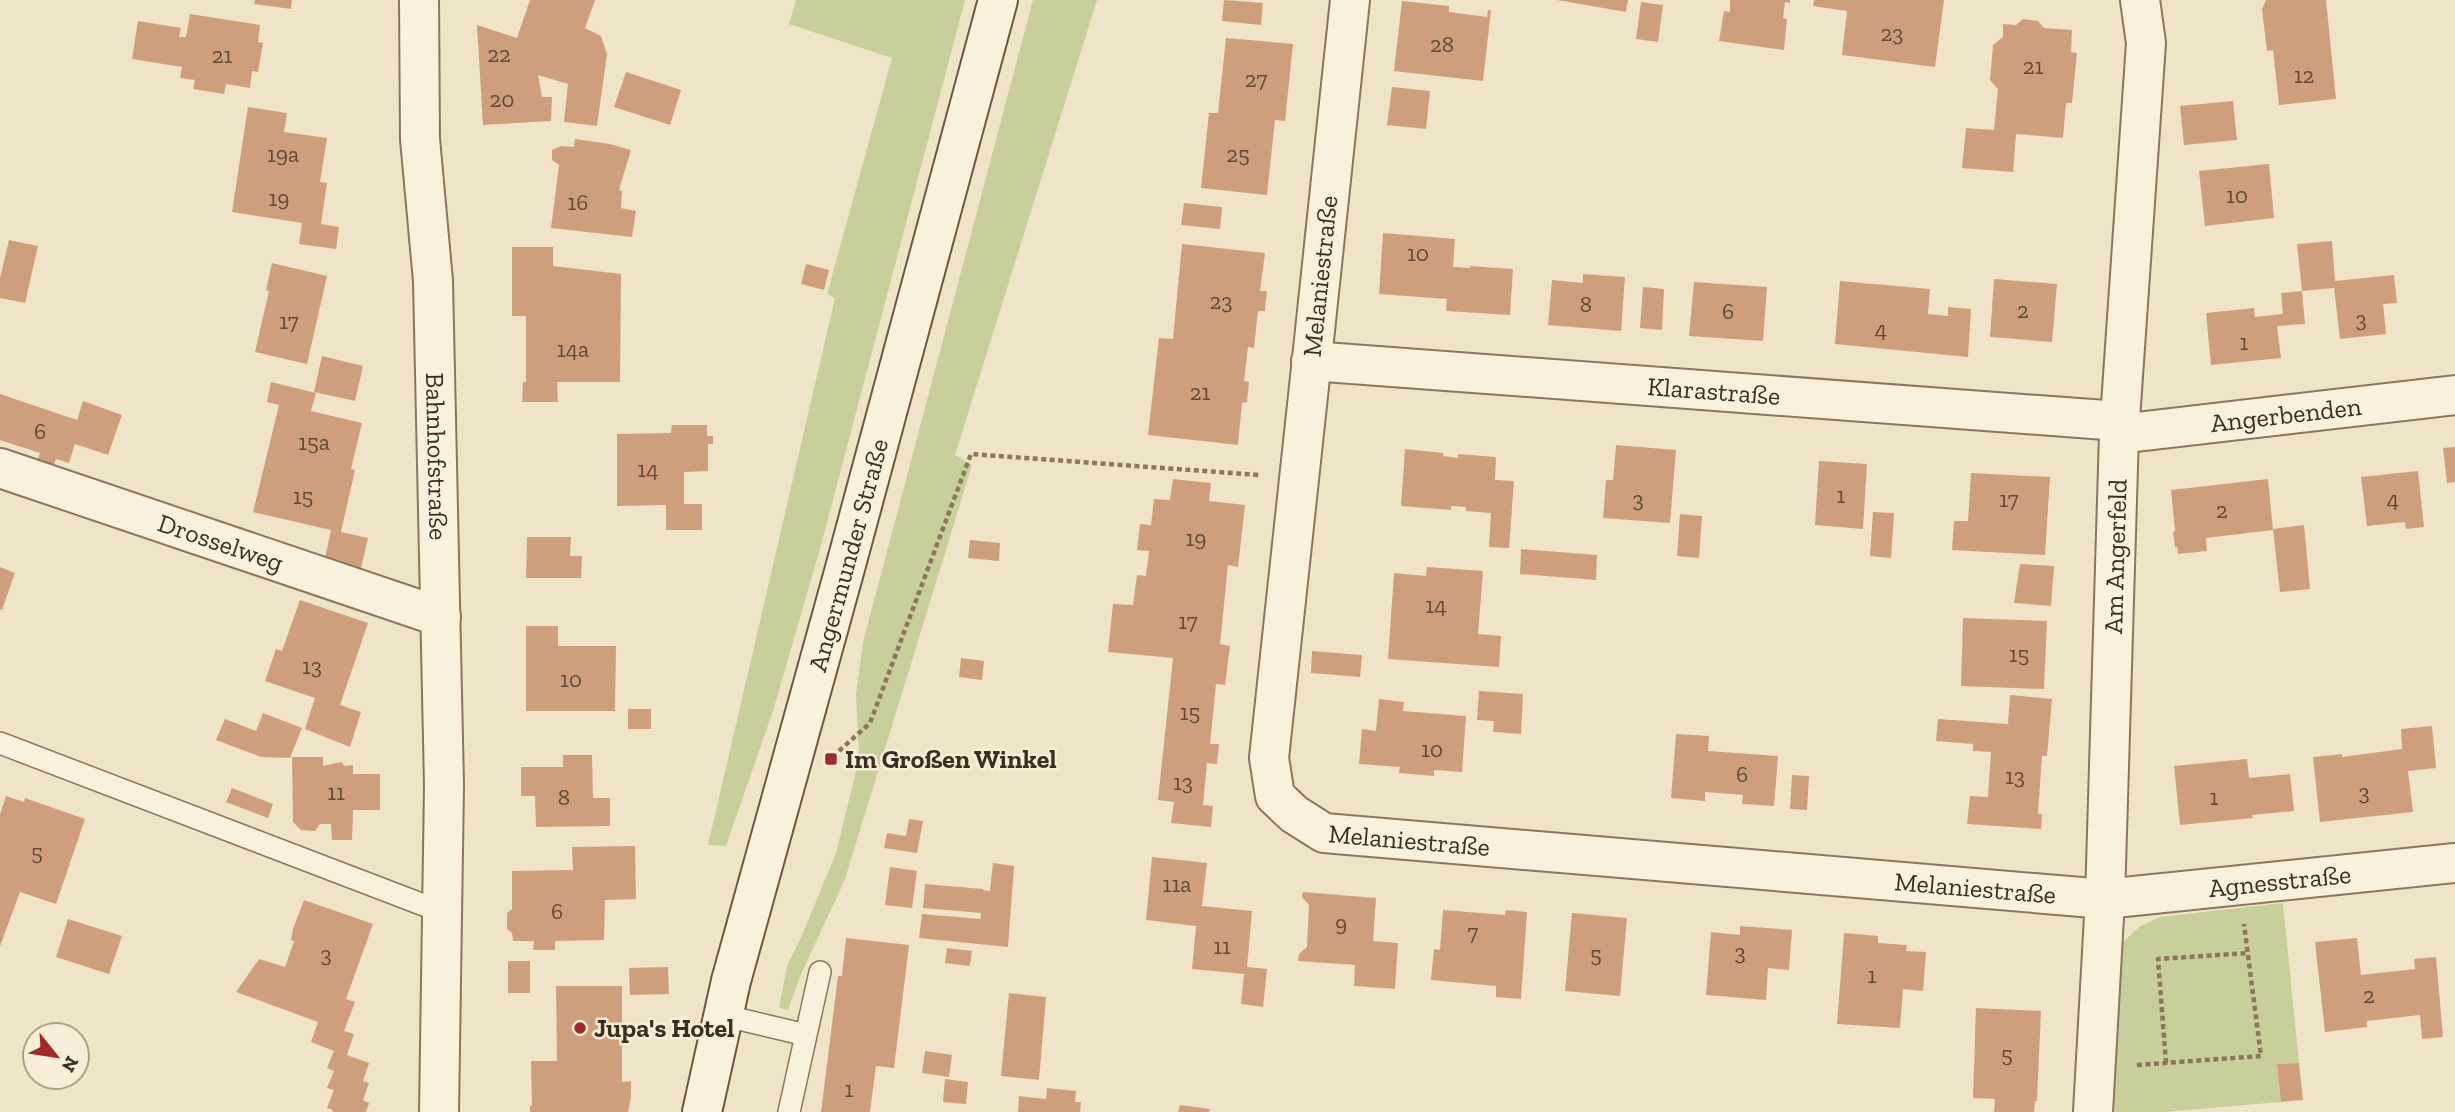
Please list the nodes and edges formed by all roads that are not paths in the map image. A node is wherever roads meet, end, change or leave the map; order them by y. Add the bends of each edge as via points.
1 (419, 0) edge
2 (998, 0) edge
3 (1350, 0) edge
4 (2140, 0) edge
5 (1311, 361) junction
6 (2455, 396) edge
7 (2119, 428) junction
8 (0, 468) edge
9 (441, 617) junction
10 (0, 743) edge
11 (2455, 863) edge
12 (2105, 899) junction
13 (442, 912) junction
14 (820, 972) dead end
15 (722, 1015) junction
16 (806, 1035) junction
17 (439, 1112) edge
18 (702, 1112) edge
19 (789, 1112) edge
20 (2093, 1112) edge

1 - 9 street, Bahnhofstraße via 420,139 433,281
2 - 15 street, Angermunder Straße
3 - 5 street, Melaniestraße
4 - 7 street, Am Angerfeld via 2146,43
5 - 7 street, Klarastraße
5 - 12 street, Melaniestraße via 1269,758 1275,796 1294,814 1324,833
6 - 7 street, Angerbenden
7 - 12 street, Am Angerfeld
8 - 9 street, Drosselweg
9 - 13 street, Bahnhofstraße
10 - 13 lane
11 - 12 street, Agnesstraße
12 - 20 street, Am Angerfeld
13 - 17 street, Bahnhofstraße
14 - 16 lane
15 - 16 lane
15 - 18 street, Angermunder Straße
16 - 19 lane

